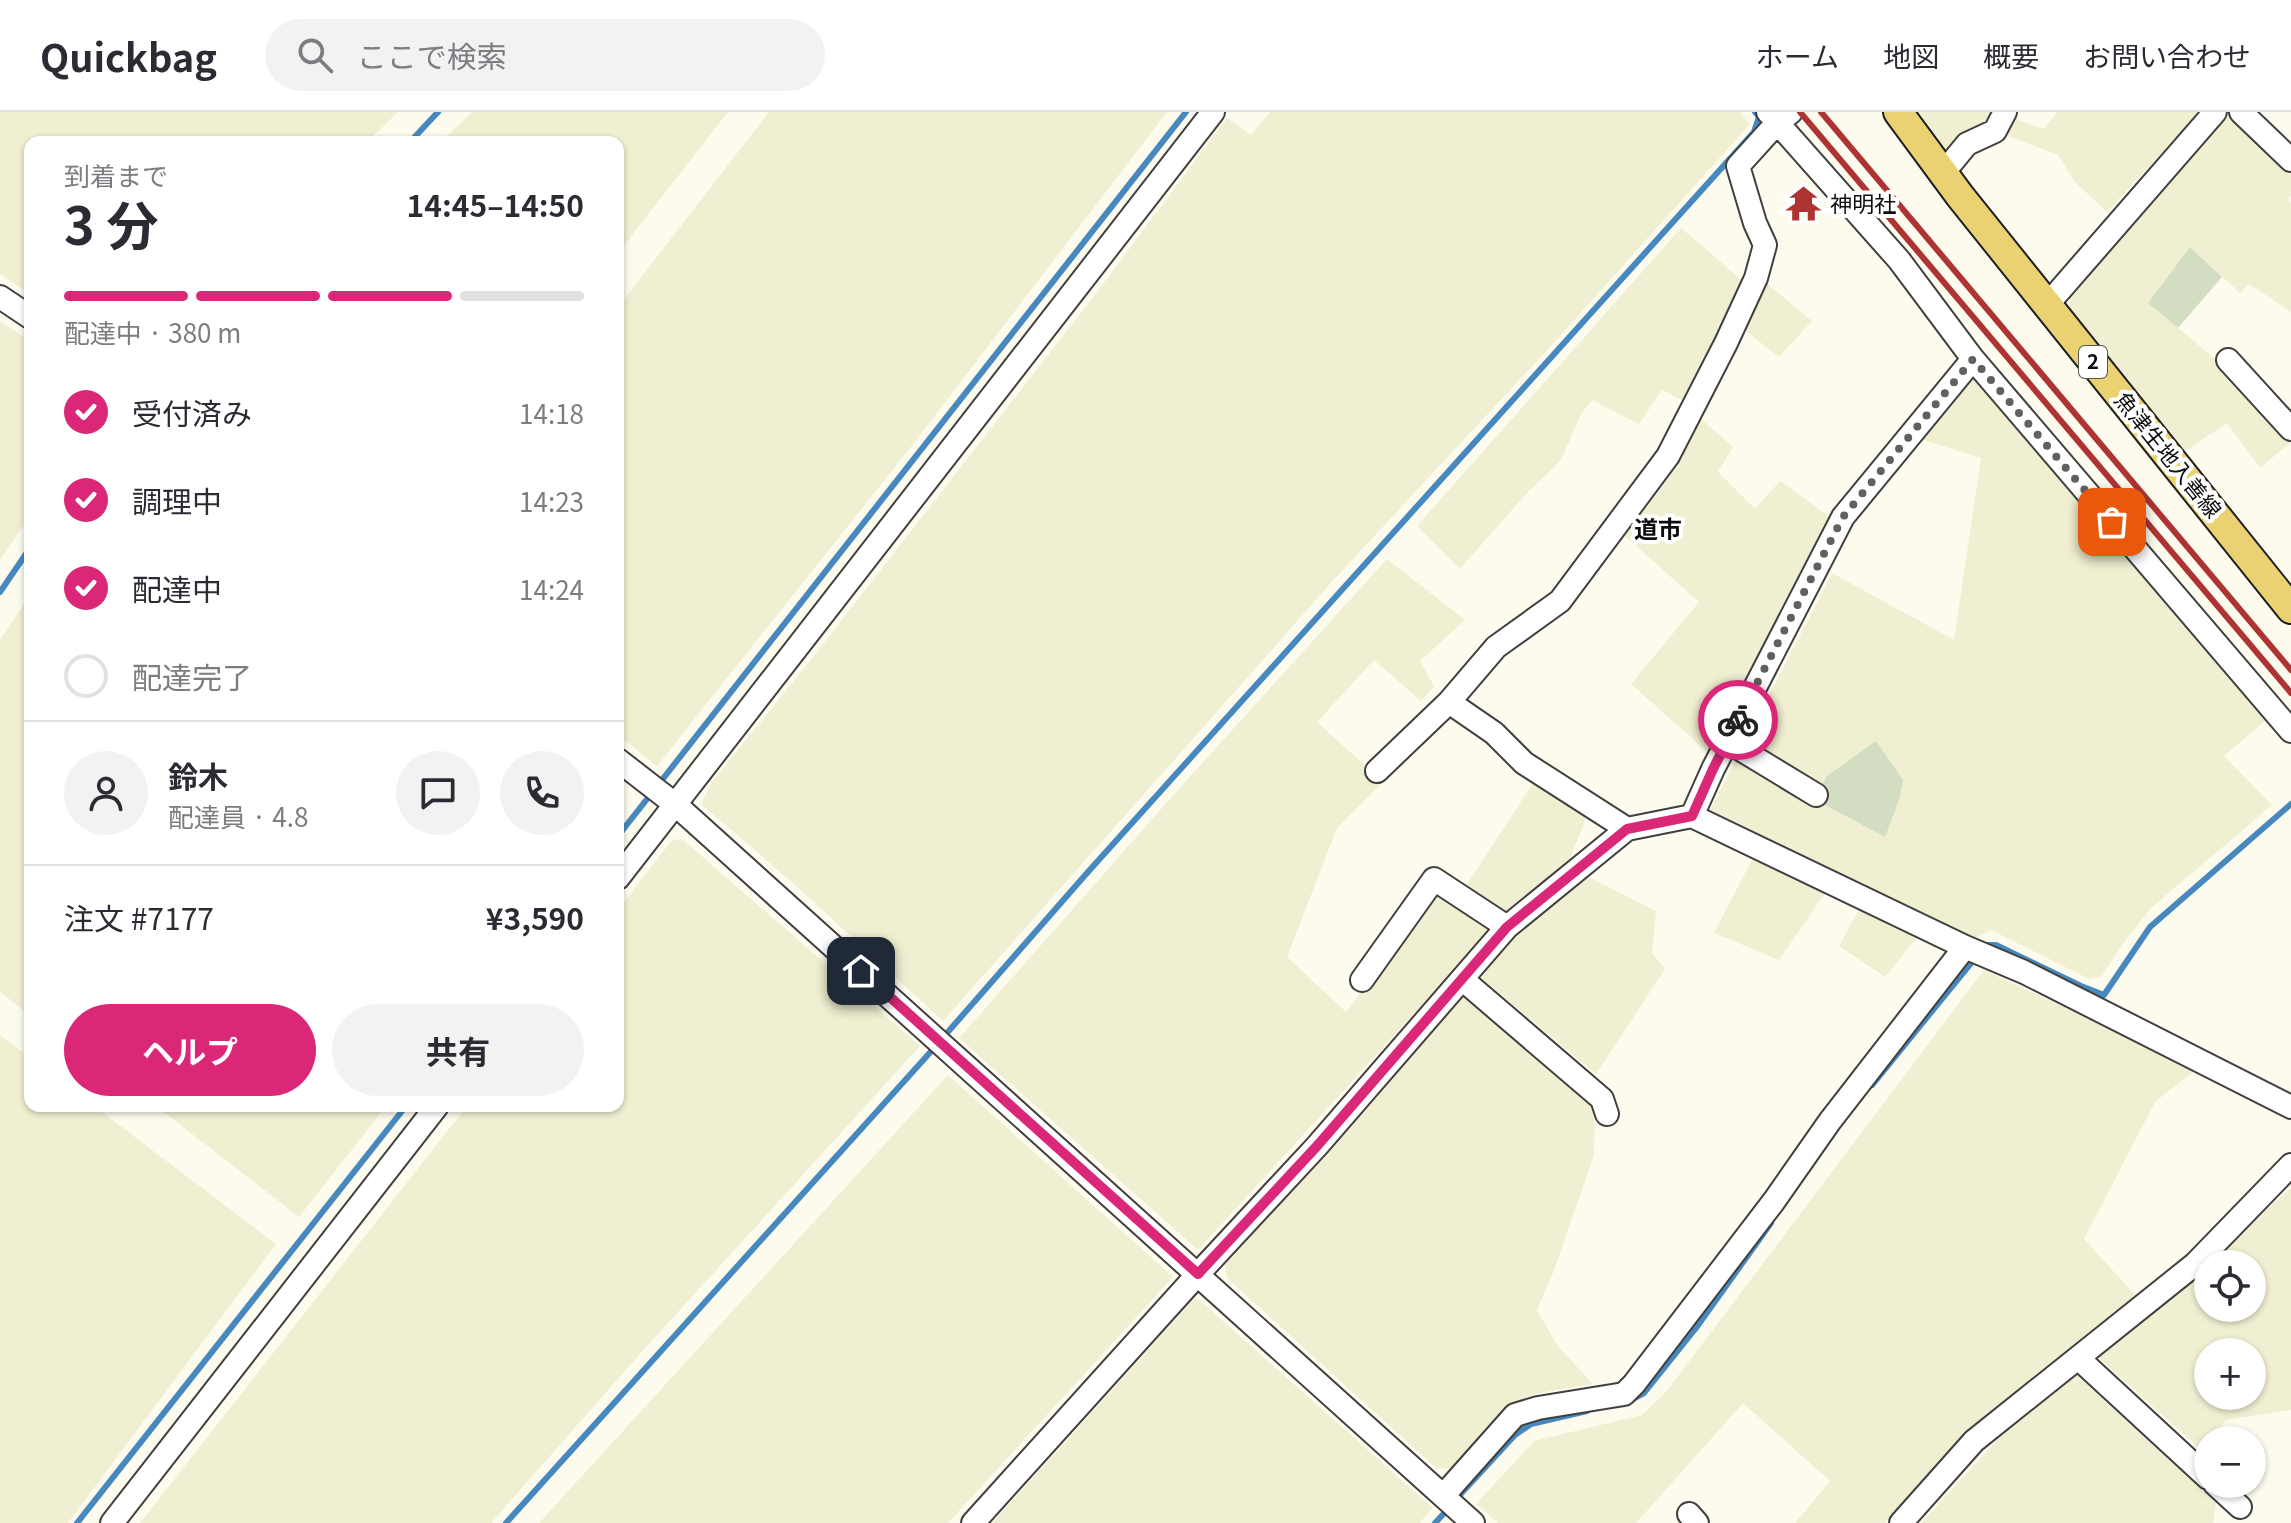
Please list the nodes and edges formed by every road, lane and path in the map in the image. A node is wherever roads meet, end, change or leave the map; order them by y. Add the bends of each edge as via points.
1 (1213, 112) edge
2 (1898, 112) edge
3 (2005, 112) edge
4 (2215, 112) edge
5 (2241, 112) edge
6 (1779, 116) edge
7 (2287, 148) edge
8 (1943, 173) junction
9 (0, 297) edge
10 (2047, 305) junction
11 (24, 313) edge
12 (1973, 359) junction
13 (2228, 360) dead end
14 (2291, 429) edge
15 (2287, 595) edge
16 (1449, 702) junction
17 (2291, 731) edge
18 (1727, 741) junction
19 (624, 765) edge
20 (1377, 771) dead end
21 (1816, 795) dead end
22 (676, 805) junction
23 (1692, 816) junction
24 (1627, 829) junction
25 (624, 870) edge
26 (1507, 927) junction
27 (1965, 947) junction
28 (1462, 979) junction
29 (1362, 980) dead end
30 (2291, 1107) edge
31 (432, 1112) edge
32 (1607, 1114) dead end
33 (2291, 1165) edge
34 (1198, 1274) junction
35 (2078, 1358) junction
36 (2194, 1465) edge
37 (1443, 1496) junction
38 (2230, 1498) edge
39 (2240, 1507) dead end
40 (112, 1523) edge
41 (973, 1523) edge
42 (1473, 1523) edge
43 (1901, 1523) edge

1 - 22 street
2 - 8 main road, 魚津生地入善線 / 2
3 - 8 street via 1995,131 1967,144
4 - 10 street
5 - 7 street
6 - 12 street
6 - 16 street via 1738,166 1765,245 1756,278 1668,456 1560,601 1496,647
8 - 10 main road, 魚津生地入善線 / 2
9 - 11 street
10 - 15 main road, 魚津生地入善線 / 2
12 - 17 street
12 - 18 street via 1843,517
13 - 14 street
16 - 20 street
16 - 24 street via 1494,733 1524,763
18 - 21 street
18 - 23 street
19 - 22 street
22 - 25 street
22 - 34 street
23 - 24 street
23 - 27 street
24 - 26 street
26 - 28 street
26 - 29 street via 1434,879
27 - 30 street
27 - 37 street via 1634,1384 1624,1394 1515,1415
28 - 32 street via 1602,1099
28 - 34 street
31 - 40 street
33 - 35 street via 2195,1264
34 - 37 street
34 - 41 street
35 - 36 street
35 - 43 street via 1974,1441
37 - 42 street
38 - 39 street

